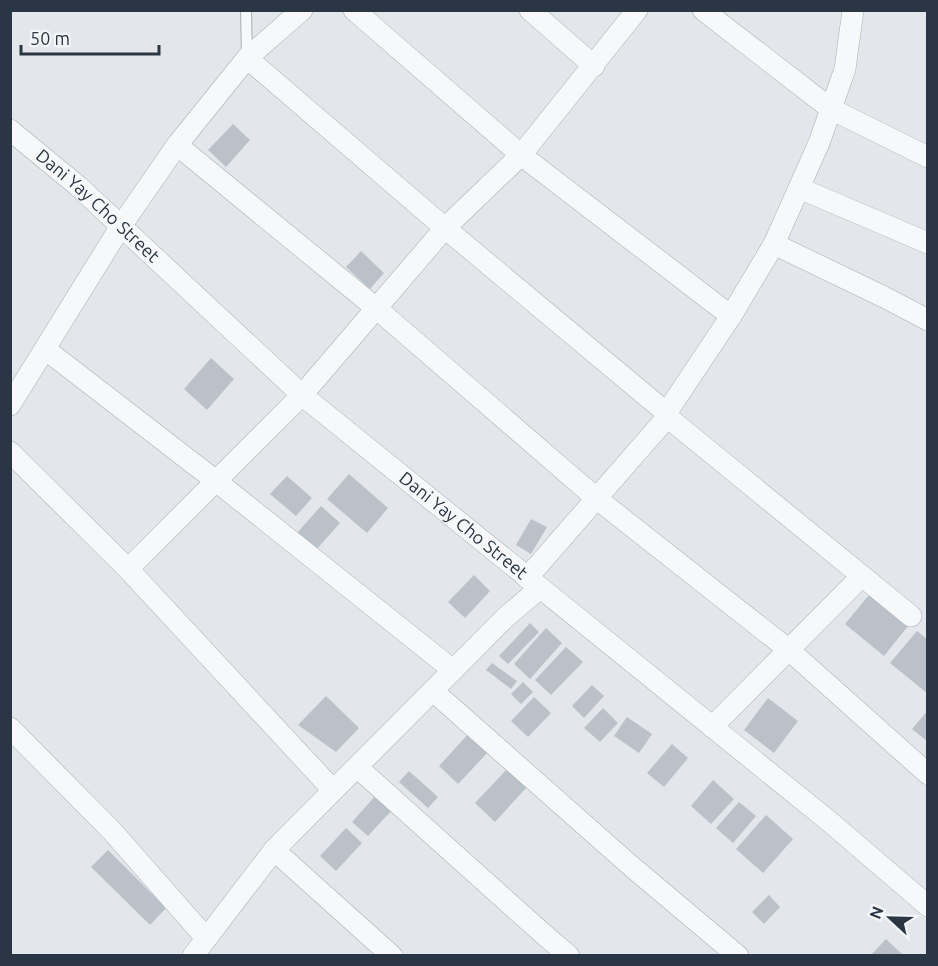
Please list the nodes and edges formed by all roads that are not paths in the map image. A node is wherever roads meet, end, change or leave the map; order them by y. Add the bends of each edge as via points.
1 (246, 10) edge
2 (302, 10) edge
3 (354, 10) edge
4 (530, 10) edge
5 (637, 10) edge
6 (703, 10) edge
7 (853, 10) edge
8 (247, 58) junction
9 (594, 66) junction
10 (831, 109) junction
11 (10, 130) edge
12 (177, 145) junction
13 (521, 155) junction
14 (927, 158) edge
15 (799, 188) junction
16 (121, 226) junction
17 (445, 228) junction
18 (927, 243) edge
19 (774, 244) junction
20 (376, 308) junction
21 (731, 316) junction
22 (927, 320) edge
23 (45, 349) junction
24 (302, 395) junction
25 (10, 405) edge
26 (665, 415) junction
27 (10, 452) edge
28 (216, 481) junction
29 (596, 498) junction
30 (128, 569) junction
31 (862, 576) junction
32 (534, 583) junction
33 (911, 616) dead end
34 (789, 650) junction
35 (453, 670) junction
36 (432, 691) junction
37 (712, 727) junction
38 (10, 728) edge
39 (357, 767) junction
40 (927, 774) edge
41 (333, 790) junction
42 (274, 850) junction
43 (927, 906) edge
44 (207, 938) junction
45 (378, 951) edge
46 (193, 956) edge
47 (569, 956) edge
48 (738, 956) edge

1 - 8 lane
2 - 8 street
3 - 13 street
4 - 9 street
5 - 9 street
6 - 10 street
7 - 10 street via 845,69
8 - 12 street
8 - 17 street
9 - 13 street
10 - 14 street
10 - 15 street
11 - 16 street, Dani Yay Cho Street
12 - 16 street
12 - 20 street
13 - 17 street
13 - 21 street
15 - 18 street
15 - 19 street
16 - 23 street
16 - 24 street, Dani Yay Cho Street
17 - 20 street
17 - 26 street
19 - 21 street
19 - 22 street
20 - 24 street
20 - 29 street
21 - 26 street
23 - 25 street
23 - 28 street
24 - 28 street
24 - 32 street, Dani Yay Cho Street
26 - 29 street
26 - 31 street
27 - 30 street
28 - 30 street
28 - 35 street
29 - 32 street
29 - 34 street
30 - 41 street
31 - 33 street
31 - 34 street
32 - 35 street
32 - 37 street, Dani Yay Cho Street
34 - 37 street
34 - 40 street
35 - 36 street
36 - 39 street
36 - 48 street
37 - 43 street, Dani Yay Cho Street
38 - 44 street via 112,831
39 - 41 street
39 - 47 street
41 - 42 street
42 - 44 street
42 - 45 street
44 - 46 street

